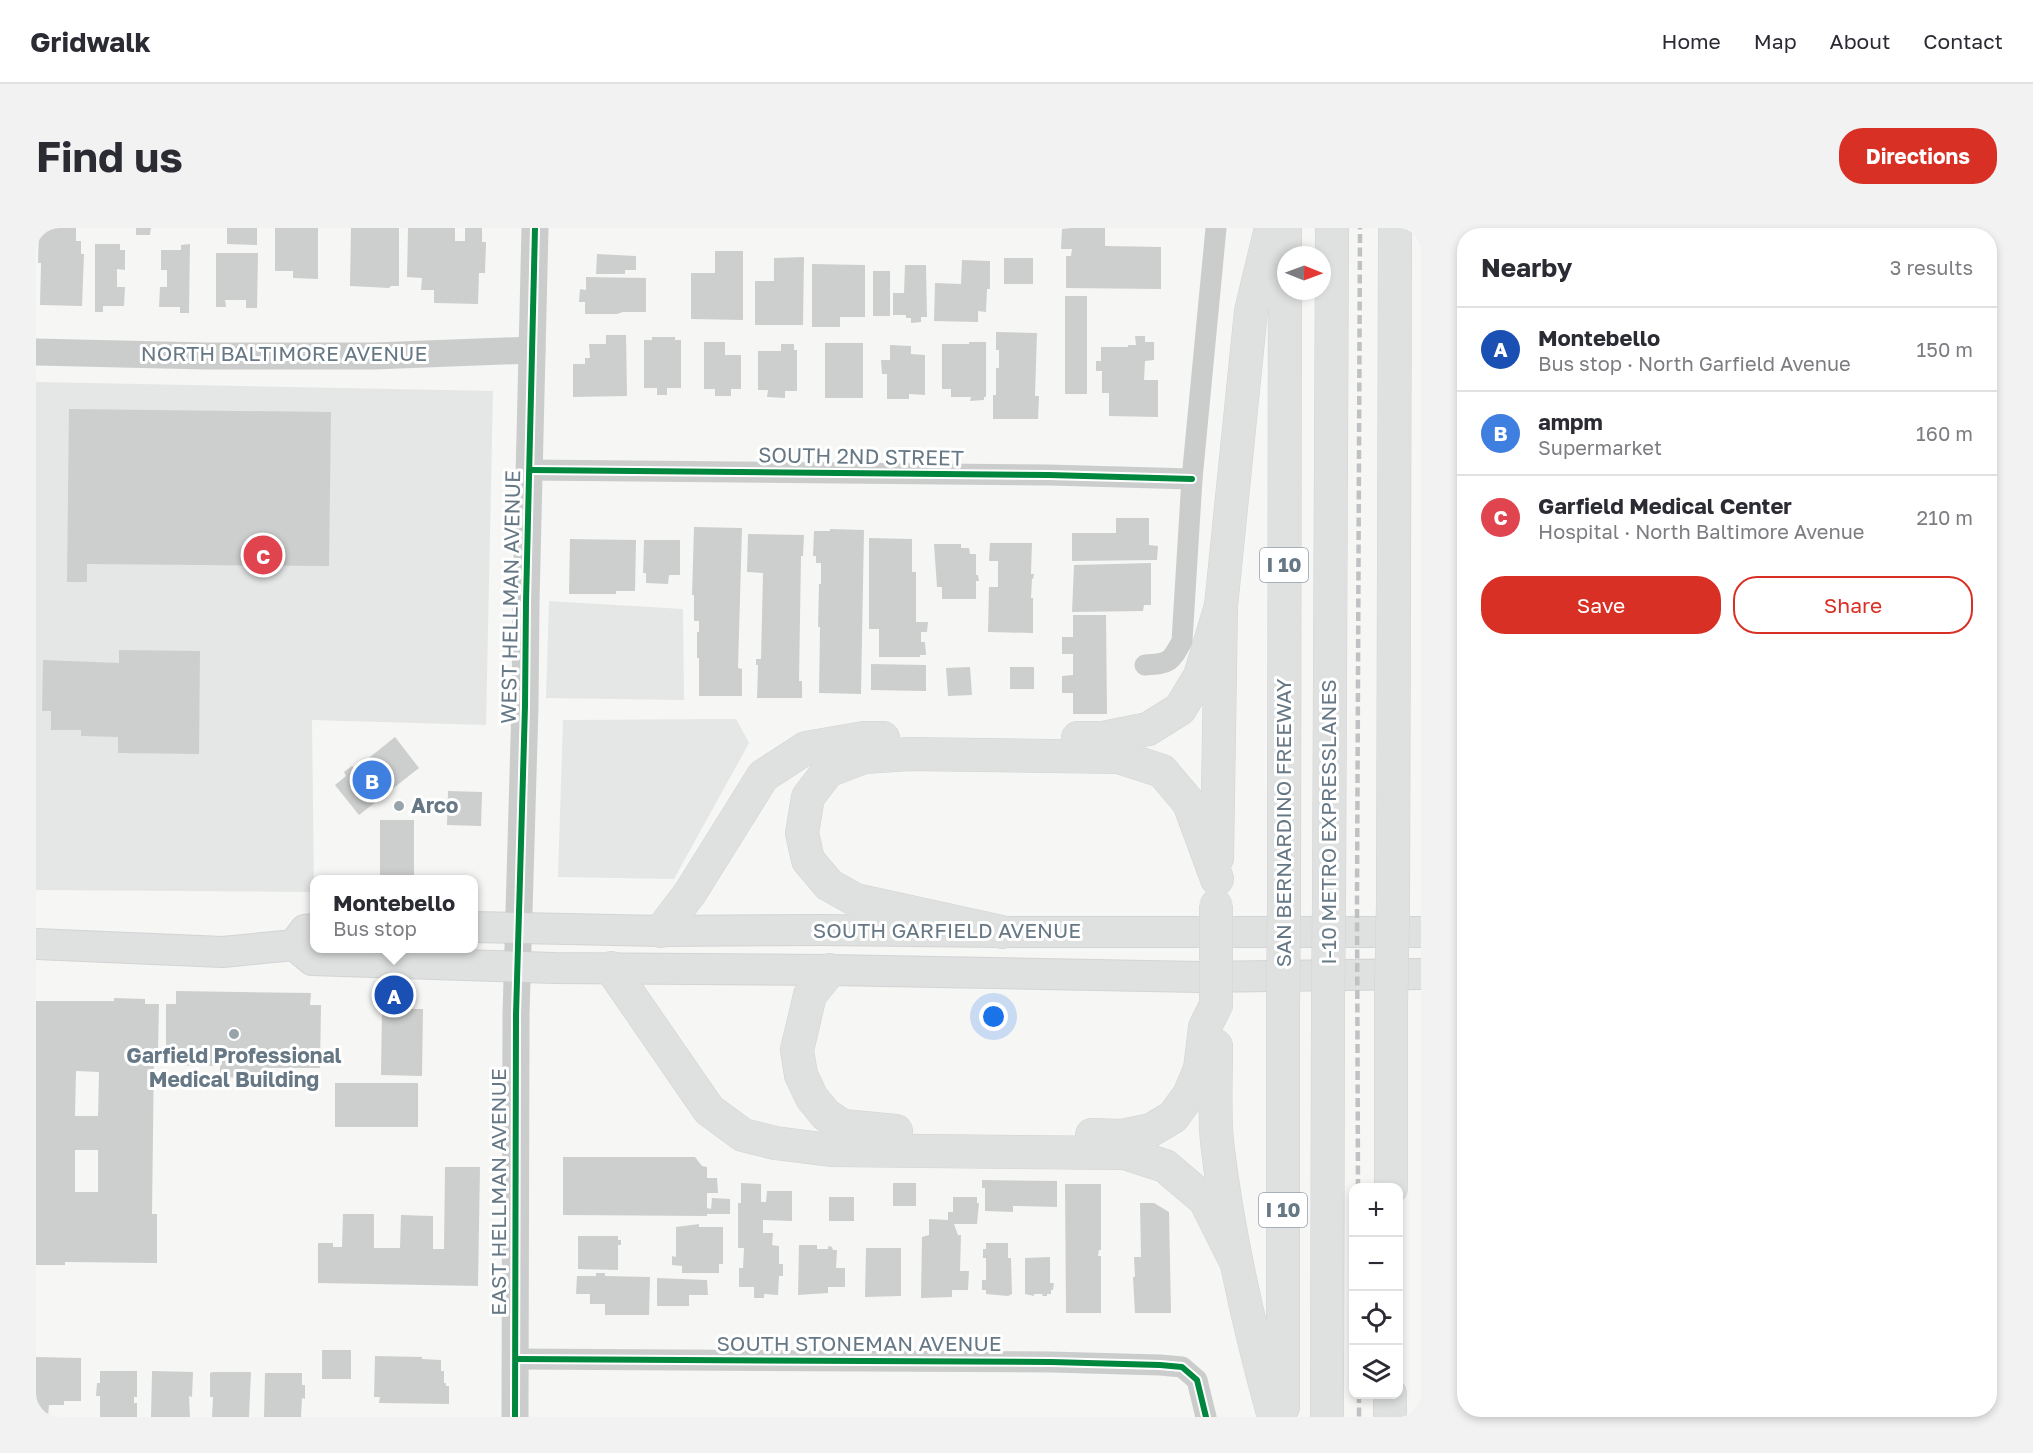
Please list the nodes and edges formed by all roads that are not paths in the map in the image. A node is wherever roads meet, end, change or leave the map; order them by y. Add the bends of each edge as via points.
1 (535, 228) edge
2 (1216, 228) edge
3 (1271, 228) edge
4 (1285, 228) edge
5 (1332, 228) edge
6 (1395, 228) edge
7 (532, 350) junction
8 (36, 352) edge
9 (530, 470) junction
10 (1192, 479) junction
11 (1221, 606) junction
12 (1145, 665) dead end
13 (1216, 892) junction
14 (478, 927) edge
15 (518, 929) junction
16 (661, 931) junction
17 (1002, 932) junction
18 (1421, 932) edge
19 (304, 937) edge
20 (36, 944) edge
21 (517, 966) junction
22 (611, 969) junction
23 (830, 970) junction
24 (1421, 974) edge
25 (1216, 1005) junction
26 (1390, 1183) edge
27 (1235, 1260) junction
28 (516, 1359) junction
29 (1390, 1399) edge
30 (515, 1417) edge
31 (1206, 1417) edge
32 (1274, 1417) edge
33 (1282, 1417) edge
34 (1327, 1417) edge
35 (1390, 1417) edge

1 - 7 street, WEST HELLMAN AVENUE
2 - 10 street
3 - 11 highway via 1251,311
4 - 33 highway, SAN BERNARDINO FREEWAY / I 10, bridge
5 - 34 highway, I-10 METRO EXPRESSLANES, bridge
6 - 26 highway, bridge
7 - 8 street, NORTH BALTIMORE AVENUE via 341,356
7 - 9 street, WEST HELLMAN AVENUE
9 - 10 street, SOUTH 2ND STREET
9 - 15 street, WEST HELLMAN AVENUE
10 - 12 street via 1182,641 1174,657 1165,664
11 - 13 highway
11 - 16 highway via 1200,676 1180,710 1148,729 1103,738 864,738 806,748 763,776 690,893
13 - 17 highway via 1189,803 1162,771 1119,757 910,754 864,757 828,771 808,797 802,833 808,860 829,885 856,900
13 - 25 highway, bridge
14 - 15 main road, SOUTH GARFIELD AVENUE
15 - 16 main road, SOUTH GARFIELD AVENUE
15 - 21 street, WEST HELLMAN AVENUE
16 - 17 main road, SOUTH GARFIELD AVENUE
17 - 18 main road, SOUTH GARFIELD AVENUE
19 - 20 main road via 223,952
19 - 21 main road, SOUTH GARFIELD AVENUE via 312,960
21 - 22 main road, SOUTH GARFIELD AVENUE
21 - 28 street, EAST HELLMAN AVENUE
22 - 23 main road, SOUTH GARFIELD AVENUE
22 - 27 highway via 709,1110 743,1135 831,1150 1125,1153 1165,1166 1205,1200
23 - 24 main road, SOUTH GARFIELD AVENUE via 1200,976
23 - 25 highway via 810,995 797,1050 801,1075 826,1115 843,1126 884,1130 1122,1136 1151,1130 1173,1117 1189,1095 1200,1069 1204,1027
25 - 27 highway via 1217,1140
27 - 32 highway
28 - 30 street, EAST HELLMAN AVENUE
28 - 31 street, SOUTH STONEMAN AVENUE via 1073,1362 1182,1367 1197,1380
29 - 35 highway

